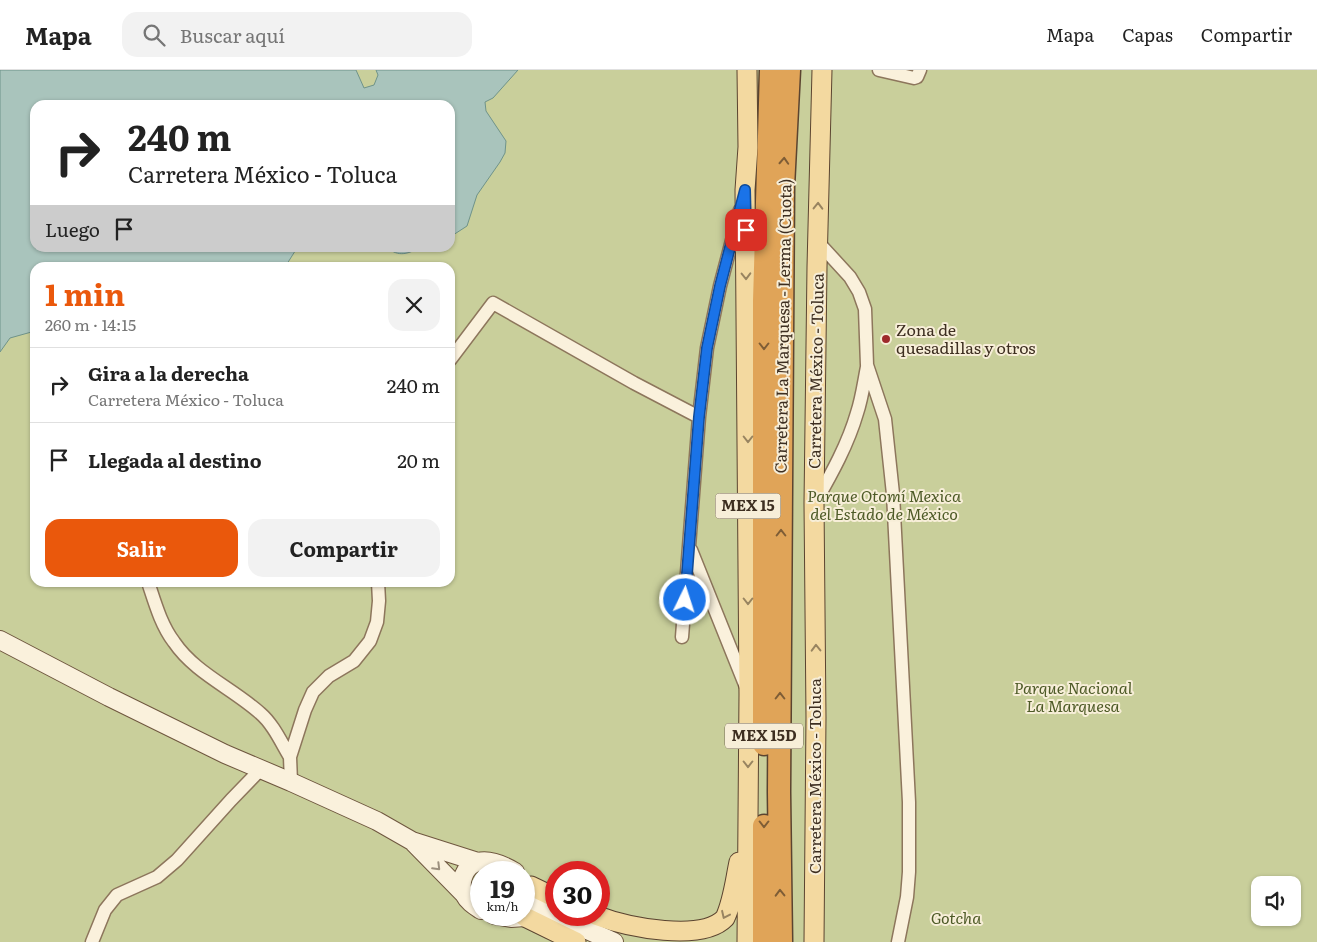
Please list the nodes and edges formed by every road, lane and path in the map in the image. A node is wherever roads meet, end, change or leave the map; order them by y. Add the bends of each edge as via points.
1 (747, 70) edge
2 (760, 70) edge
3 (771, 70) edge
4 (789, 70) edge
5 (822, 70) edge
6 (880, 70) edge
7 (920, 70) edge
8 (745, 190) junction
9 (817, 241) junction
10 (764, 301) junction
11 (455, 353) edge
12 (867, 365) junction
13 (699, 417) junction
14 (814, 503) junction
15 (689, 545) junction
16 (150, 587) edge
17 (378, 587) edge
18 (682, 637) dead end
19 (0, 640) edge
20 (749, 694) junction
21 (290, 757) junction
22 (261, 769) junction
23 (291, 782) junction
24 (748, 817) junction
25 (412, 841) junction
26 (475, 861) edge
27 (470, 866) edge
28 (463, 893) junction
29 (470, 902) edge
30 (535, 914) edge
31 (535, 916) edge
32 (610, 920) edge
33 (815, 938) edge
34 (92, 942) edge
35 (576, 942) edge
36 (614, 942) edge
37 (747, 942) edge
38 (764, 942) edge
39 (781, 942) edge
40 (898, 942) edge

1 - 8 main road, MEX 15
2 - 10 highway via 756,232
3 - 10 highway, Carretera La Marquesa - Lerma (Cuota) / MEX 15D
39 -> 4 highway, Carretera La Marquesa - Lerma (Cuota) / MEX 15D via 783,187
9 -> 5 main road, Carretera México - Toluca
6 - 7 street via 914,78
8 - 13 street via 707,348
8 -> 20 main road, MEX 15
9 - 12 street via 850,277 859,292 865,309
9 - 14 main road, Carretera México - Toluca
10 -> 38 highway, Carretera La Marquesa - Lerma (Cuota) / MEX 15D
11 - 13 street via 492,303
12 - 14 street via 858,412 835,469
12 - 40 street via 885,419 893,494 909,802 909,872
13 - 15 street
33 -> 14 main road, Carretera México - Toluca
15 - 18 street
15 - 20 street
16 - 21 street via 173,642 194,664 261,714
17 - 21 street via 377,622 370,641 354,660 329,676 314,692
19 - 22 main road via 109,697
20 -> 24 main road, MEX 15
21 - 23 street
22 - 23 main road
22 - 34 street via 177,860 157,877 117,895 105,910
23 - 25 main road via 377,821
24 -> 32 main road via 731,903 714,933 685,942
24 - 37 main road, MEX 15
25 - 26 main road
25 -> 28 main road
27 - 28 main road via 464,875
28 - 29 main road
30 - 36 main road
31 - 35 main road

